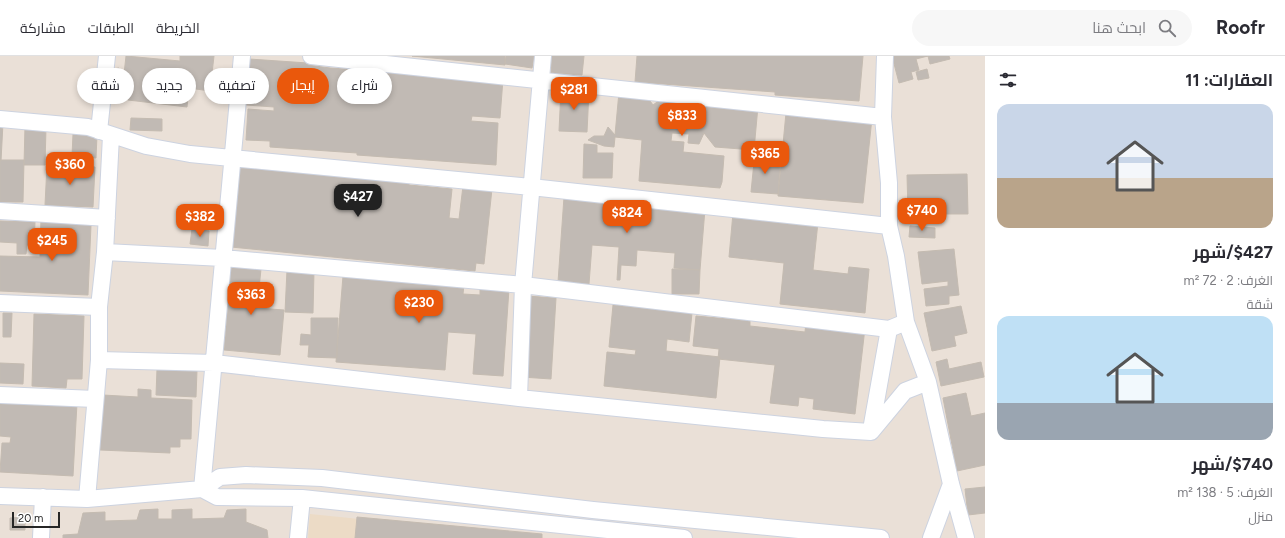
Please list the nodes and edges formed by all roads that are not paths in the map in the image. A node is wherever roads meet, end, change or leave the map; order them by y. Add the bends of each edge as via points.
1 (107, 56) edge
2 (242, 56) edge
3 (311, 56) edge
4 (543, 56) edge
5 (885, 56) edge
6 (540, 82) junction
7 (883, 117) junction
8 (0, 119) edge
9 (105, 134) junction
10 (231, 158) junction
11 (531, 187) junction
12 (0, 211) edge
13 (107, 218) junction
14 (889, 226) junction
15 (105, 252) junction
16 (223, 258) junction
17 (523, 285) junction
18 (0, 303) edge
19 (100, 307) junction
20 (906, 322) junction
21 (889, 329) junction
22 (99, 360) junction
23 (214, 363) junction
24 (928, 382) junction
25 (0, 395) edge
26 (518, 398) junction
27 (95, 399) junction
28 (871, 432) junction
29 (951, 484) junction
30 (202, 489) junction
31 (0, 496) edge
32 (43, 498) junction
33 (87, 498) junction
34 (302, 498) junction
35 (593, 510) junction
36 (589, 533) edge
37 (829, 536) edge
38 (41, 538) edge
39 (298, 538) edge
40 (684, 538) edge
41 (880, 538) edge
42 (931, 538) edge
43 (966, 538) edge

1 - 9 street
2 - 10 street
3 - 6 street
4 - 6 street
5 - 7 street
6 - 7 street
6 - 11 street
7 - 14 street via 889,183
8 - 9 street via 88,127
9 - 10 street via 146,146
9 - 13 street
10 - 11 street
10 - 16 street
11 - 14 street
11 - 17 street
12 - 13 street
13 - 15 street
14 - 20 street
15 - 16 street
15 - 19 street
16 - 17 street
16 - 23 street
17 - 21 street
17 - 26 street
18 - 19 street
19 - 22 street
20 - 21 street
20 - 24 street
21 - 28 street
22 - 23 street
22 - 27 street
23 - 26 street
23 - 30 street
24 - 28 street via 905,391
24 - 29 street
25 - 27 street
26 - 28 street
27 - 33 street
29 - 42 street
29 - 43 street
30 - 33 street
30 - 34 street via 217,497
30 - 35 street via 220,477 246,474 322,478
31 - 32 street
32 - 33 street
32 - 38 street
34 - 36 street
34 - 39 street
35 - 36 street
35 - 37 street
36 - 40 street
37 - 41 street

